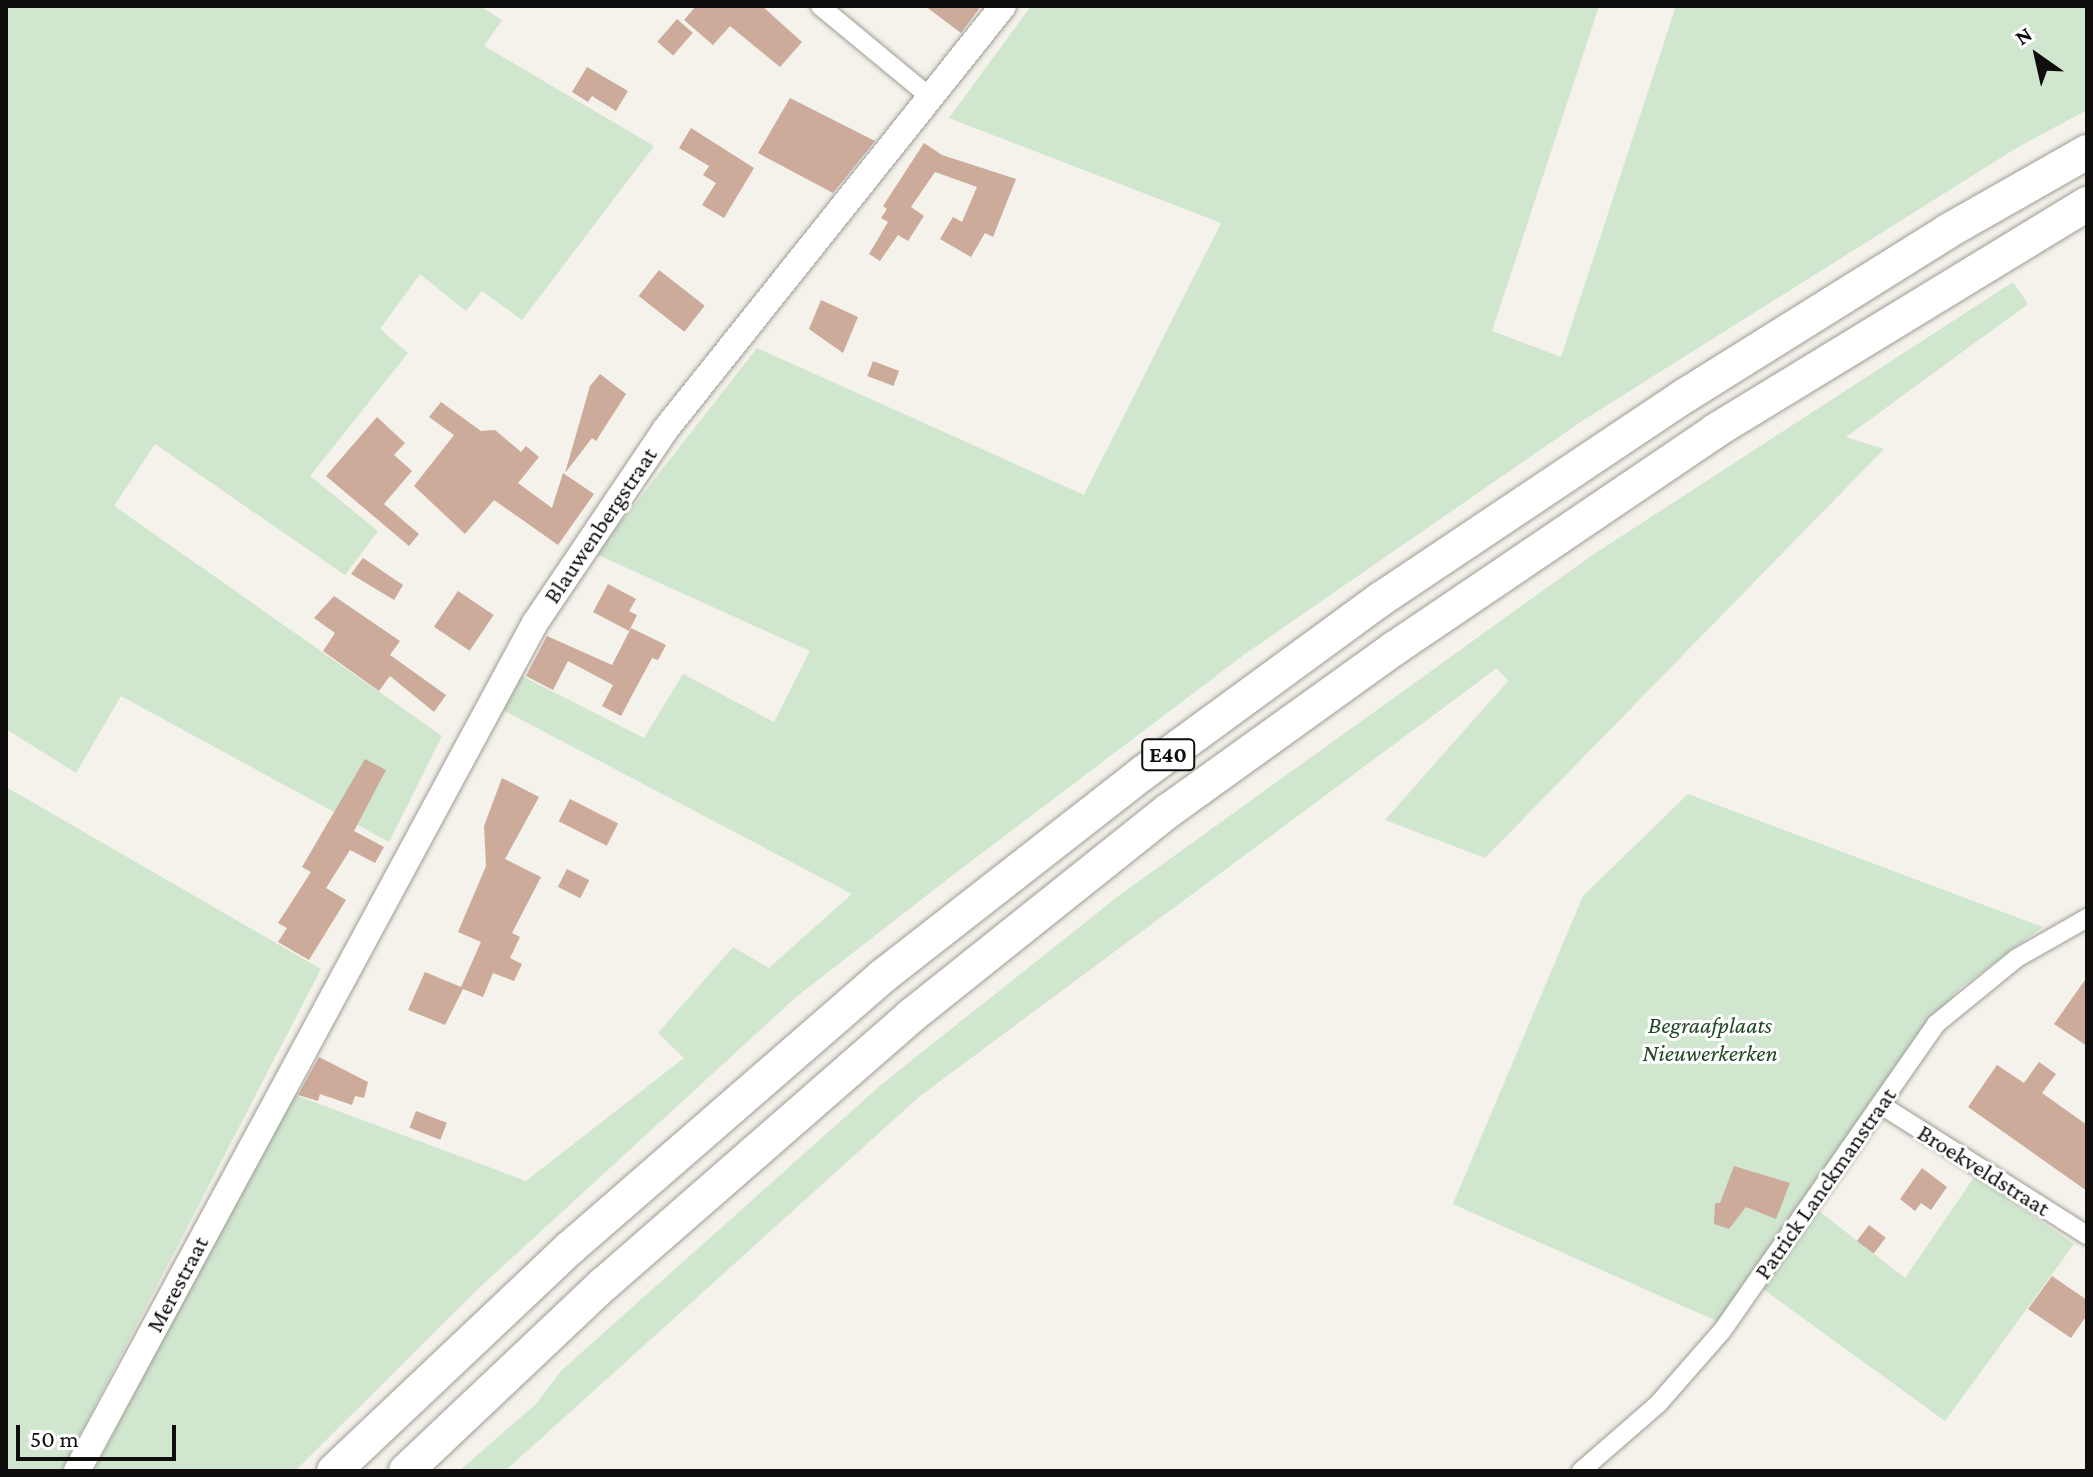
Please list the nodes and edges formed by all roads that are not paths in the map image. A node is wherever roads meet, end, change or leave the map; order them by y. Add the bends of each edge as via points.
1 (820, 6) edge
2 (1003, 6) edge
3 (930, 97) junction
4 (2087, 152) edge
5 (2087, 204) edge
6 (2087, 918) edge
7 (278, 1098) joint
8 (1881, 1105) junction
9 (2087, 1235) edge
10 (77, 1471) edge
11 (334, 1471) edge
12 (406, 1471) edge
13 (1581, 1471) edge

1 - 3 street
2 - 3 street, Blauwenbergstraat
3 - 7 street, Blauwenbergstraat via 665,430 599,523 485,707
4 - 11 highway, E40 via 1948,231 1686,395 1381,599 1143,773 883,976 570,1248
5 - 12 highway, E40 via 1715,431 1395,648 1168,811 899,1026 604,1284
6 - 8 street, Patrick Lanckmanstraat via 1964,996 1936,1024
7 - 10 street, Merestraat
8 - 9 street, Broekveldstraat
8 - 13 street, Patrick Lanckmanstraat via 1722,1331 1658,1404

